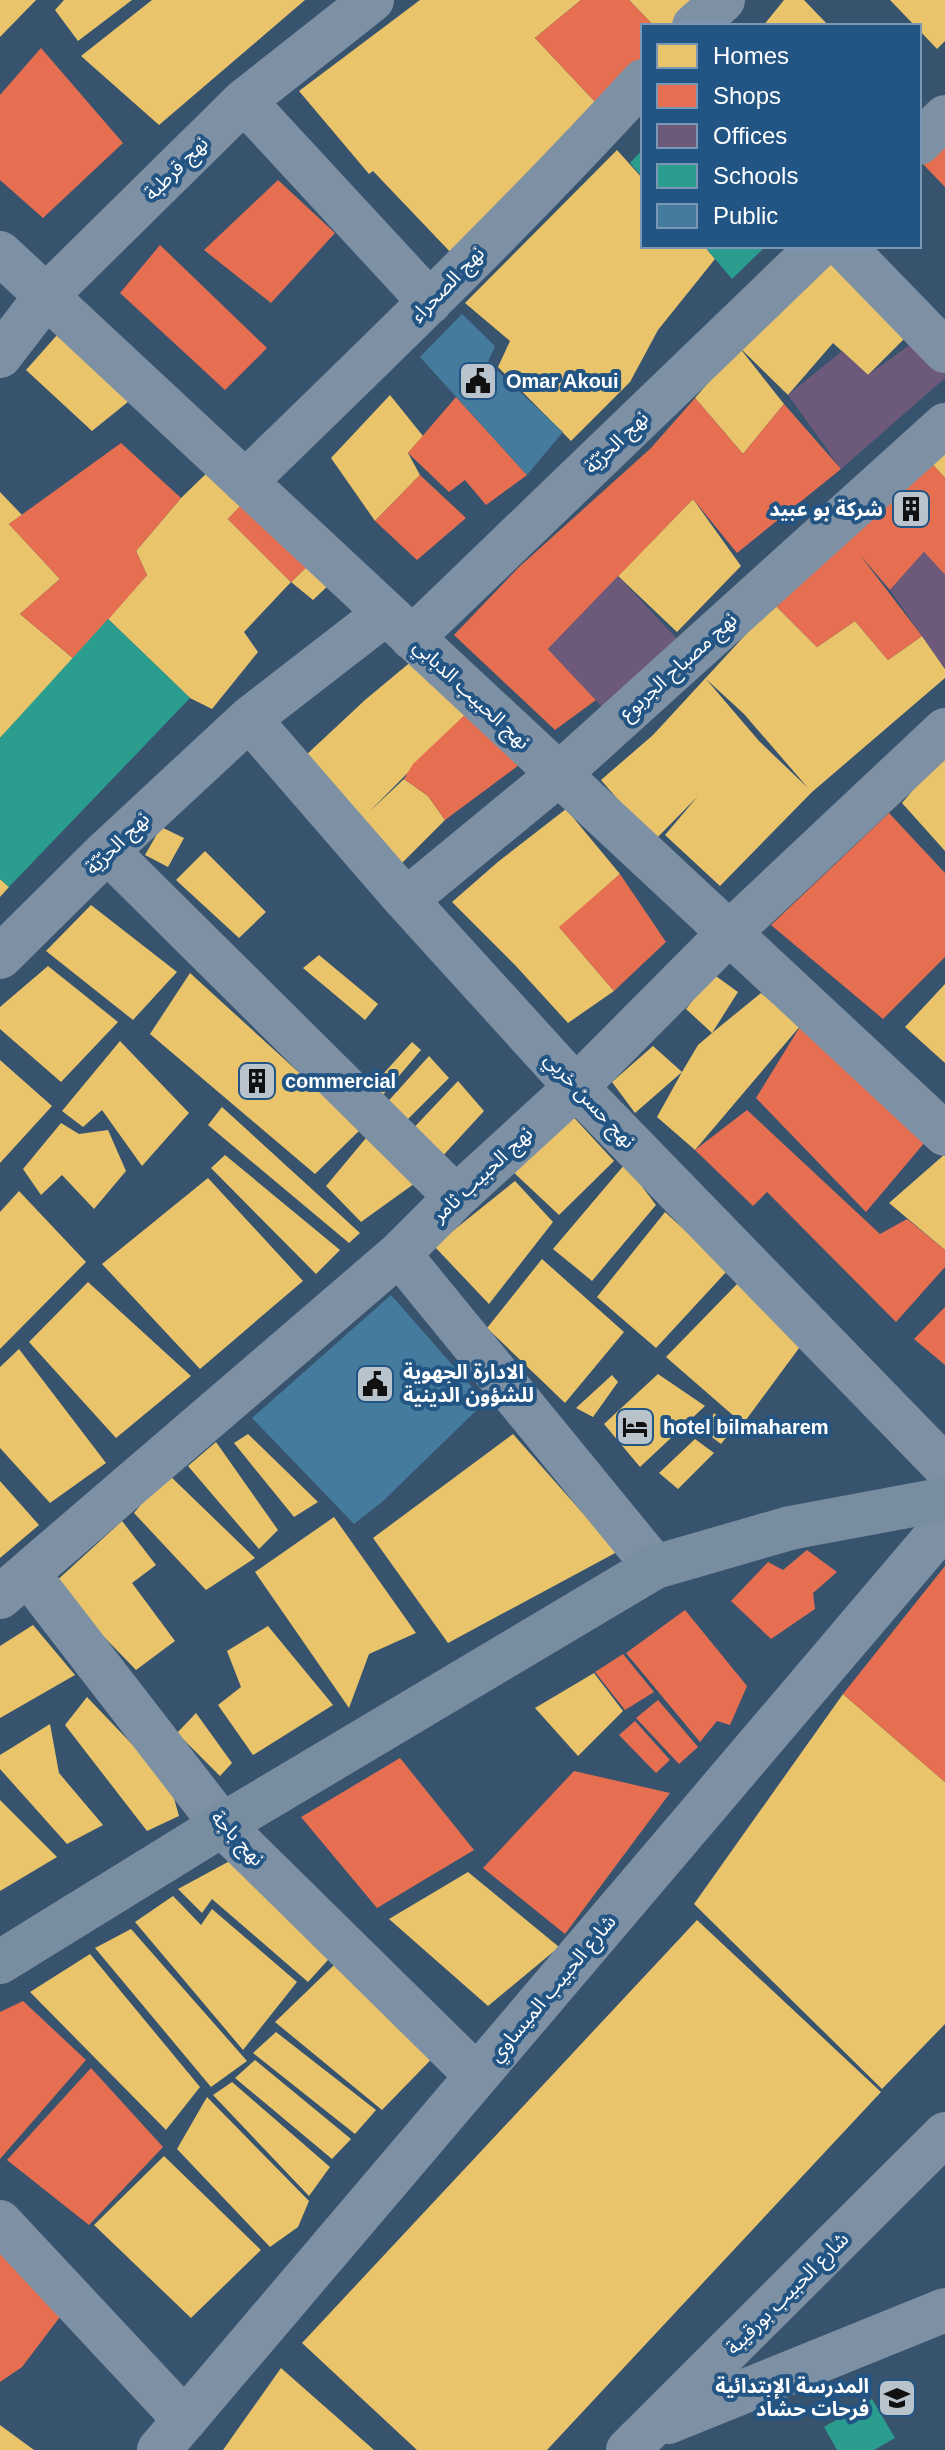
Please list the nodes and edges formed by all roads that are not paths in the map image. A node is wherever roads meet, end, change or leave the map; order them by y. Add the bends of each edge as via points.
1 (372, 0) edge
2 (641, 83) edge
3 (244, 101) junction
4 (945, 117) edge
5 (921, 141) edge
6 (817, 248) edge
7 (845, 248) edge
8 (0, 253) edge
9 (46, 296) junction
10 (430, 302) junction
11 (945, 351) edge
12 (0, 356) edge
13 (945, 425) edge
14 (245, 482) junction
15 (399, 626) junction
16 (249, 719) junction
17 (945, 730) edge
18 (559, 774) junction
19 (107, 851) junction
20 (406, 900) junction
21 (729, 933) junction
22 (0, 957) edge
23 (576, 1087) junction
24 (945, 1134) edge
25 (456, 1197) junction
26 (399, 1254) junction
27 (945, 1467) edge
28 (945, 1499) edge
29 (945, 1525) edge
30 (655, 1567) junction
31 (14, 1585) edge
32 (222, 1825) junction
33 (0, 1962) edge
34 (477, 2076) junction
35 (945, 2134) edge
36 (0, 2222) edge
37 (945, 2310) edge
38 (172, 2435) edge
39 (650, 2443) edge

1 - 3 street, نهج قرطبة
2 - 10 street, نهج الصحراء
3 - 9 street, نهج قرطبة
3 - 10 street
4 - 5 street
6 - 15 street, نهج الحرّيّة
7 - 11 street
8 - 9 street, نهج الحبيب الدبابي
9 - 12 street, نهج قرطبة
9 - 14 street, نهج الحبيب الدبابي
10 - 14 street, نهج الصحراء
13 - 18 street, نهج مصباح الجربوع
14 - 15 street, نهج الحبيب الدبابي
15 - 16 street, نهج الحرّيّة
15 - 18 street, نهج الحبيب الدبابي
16 - 19 street, نهج الحرّيّة
16 - 20 street, نهج حسن خربي
17 - 21 street, نهج الحبيب ثامر
18 - 20 street, نهج مصباح الجربوع
18 - 21 street, نهج الحبيب الدبابي
19 - 22 street, نهج الحرّيّة
19 - 25 street
20 - 23 street, نهج حسن خربي
21 - 23 street, نهج الحبيب ثامر
21 - 24 street, نهج الحبيب الدبابي
23 - 25 street, نهج الحبيب ثامر
23 - 27 street, نهج حسن خربي
25 - 26 street, نهج الحبيب ثامر
26 - 30 street
26 - 31 street, نهج الحبيب ثامر
28 - 30 street via 790,1528
29 - 34 street, شارع الحبيب الميساوي
30 - 32 street
31 - 32 street, نهج باجة
32 - 33 street
32 - 34 street, نهج باجة
34 - 38 street, شارع الحبيب الميساوي
35 - 39 street, شارع الحبيب بورقيبة
36 - 38 street
37 - 39 street

